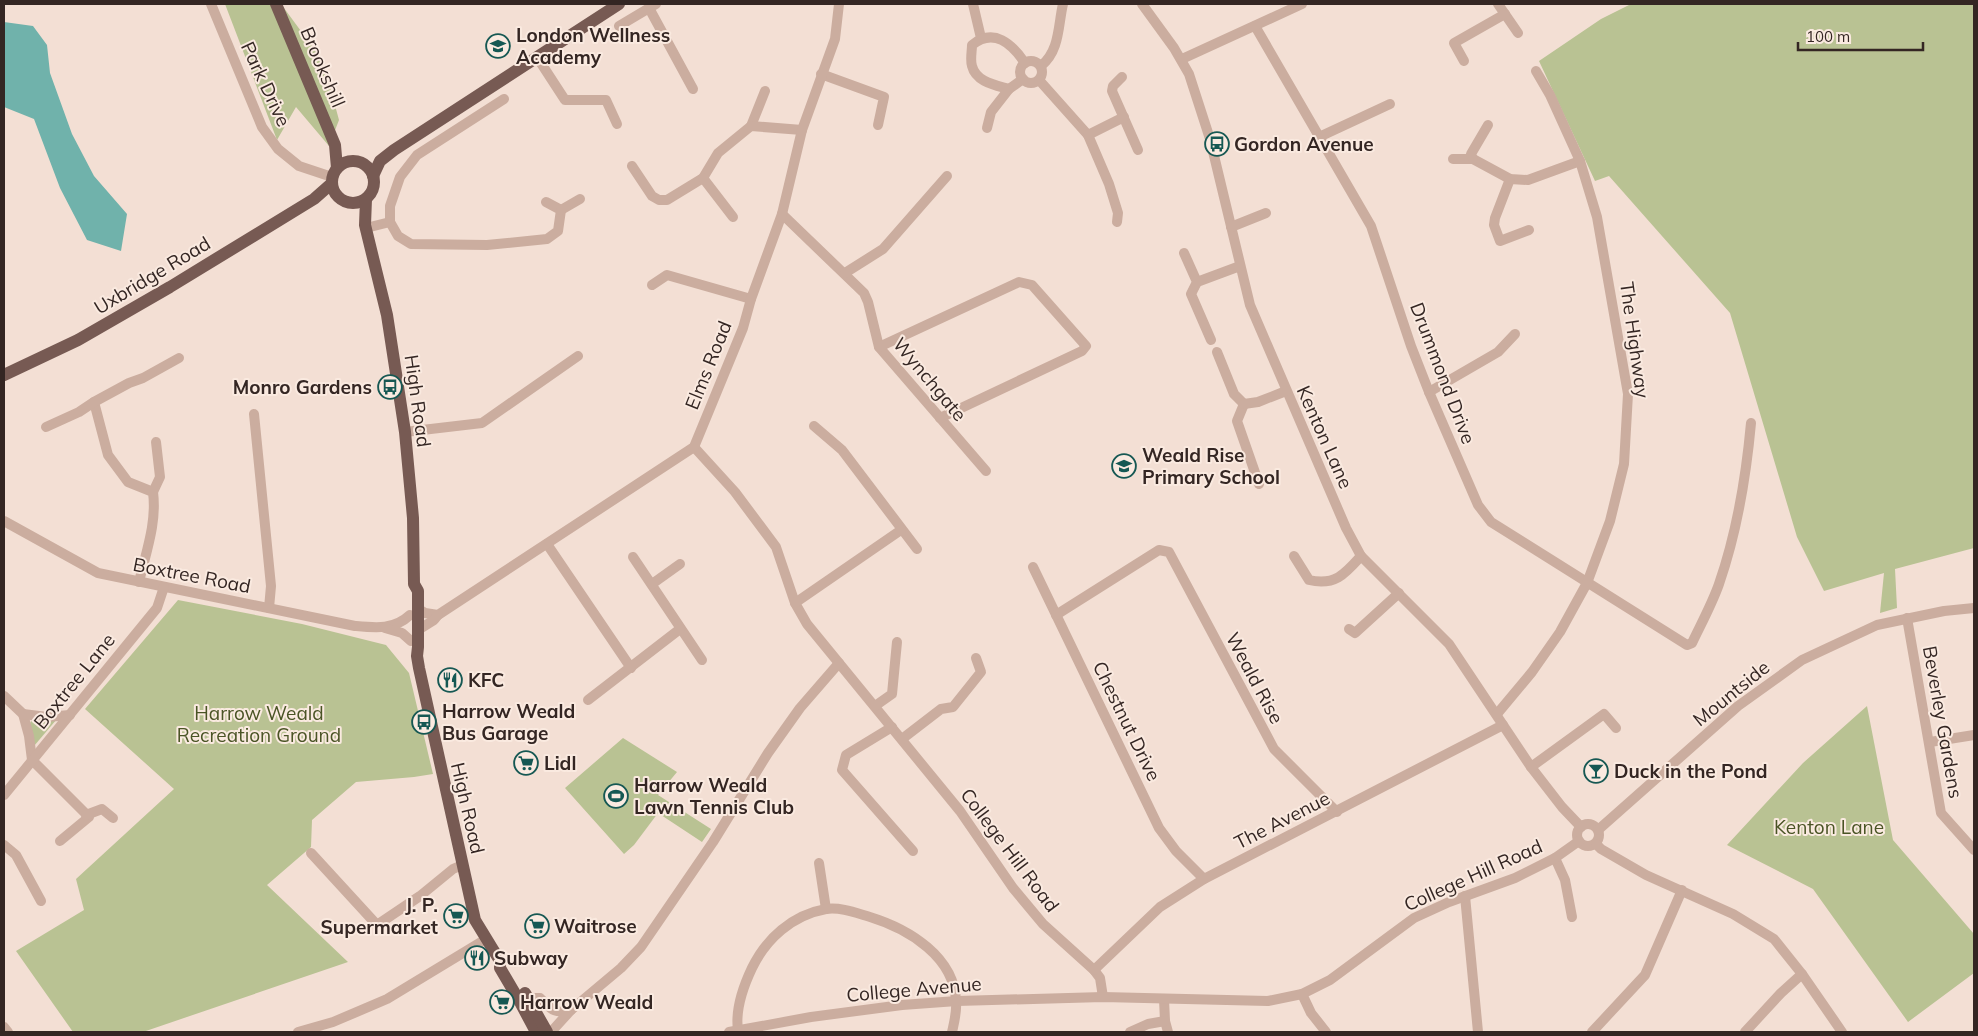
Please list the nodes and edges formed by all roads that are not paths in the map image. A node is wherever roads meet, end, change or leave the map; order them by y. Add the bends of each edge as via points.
1 (212, 4) edge
2 (276, 4) edge
3 (619, 4) edge
4 (839, 4) edge
5 (974, 4) edge
6 (1063, 4) edge
7 (1142, 4) edge
8 (1302, 4) edge
9 (1498, 4) edge
10 (653, 6) edge
11 (1505, 14) junction
12 (619, 26) dead end
13 (1255, 26) junction
14 (1518, 33) dead end
15 (981, 38) junction
16 (537, 57) junction
17 (1182, 59) junction
18 (1464, 61) dead end
19 (1025, 63) junction
20 (1041, 66) junction
21 (1536, 71) dead end
22 (821, 74) junction
23 (1122, 77) dead end
24 (1023, 79) junction
25 (1039, 80) junction
26 (487, 89) junction
27 (693, 89) dead end
28 (1009, 89) junction
29 (765, 91) dead end
30 (1390, 104) dead end
31 (1124, 117) junction
32 (617, 124) dead end
33 (878, 125) dead end
34 (1488, 125) dead end
35 (751, 126) junction
36 (987, 128) dead end
37 (802, 130) junction
38 (1088, 134) junction
39 (1320, 137) junction
40 (335, 145) junction
41 (1138, 150) dead end
42 (1453, 159) dead end
43 (1473, 159) junction
44 (350, 161) junction
45 (380, 161) junction
46 (1580, 161) junction
47 (364, 164) junction
48 (632, 166) dead end
49 (334, 176) junction
50 (373, 176) junction
51 (947, 176) dead end
52 (703, 178) junction
53 (1510, 180) junction
54 (337, 197) junction
55 (366, 198) junction
56 (314, 199) junction
57 (580, 199) dead end
58 (546, 202) dead end
59 (350, 203) junction
60 (561, 210) junction
61 (1266, 213) dead end
62 (782, 214) junction
63 (733, 217) dead end
64 (390, 222) junction
65 (1117, 222) dead end
66 (366, 227) junction
67 (1231, 227) junction
68 (1529, 230) dead end
69 (1184, 253) dead end
70 (1240, 266) junction
71 (844, 273) junction
72 (1197, 282) junction
73 (652, 285) dead end
74 (751, 299) junction
75 (1515, 334) dead end
76 (1211, 340) dead end
77 (879, 347) junction
78 (1217, 352) dead end
79 (578, 356) dead end
80 (179, 358) dead end
81 (4, 375) edge
82 (1286, 391) junction
83 (1429, 392) junction
84 (94, 402) junction
85 (1244, 404) junction
86 (254, 414) dead end
87 (940, 418) junction
88 (1751, 423) dead end
89 (814, 426) dead end
90 (46, 427) dead end
91 (405, 432) junction
92 (156, 442) dead end
93 (694, 447) junction
94 (986, 471) dead end
95 (1259, 484) dead end
96 (153, 492) junction
97 (4, 520) edge
98 (901, 530) junction
99 (547, 544) junction
100 (917, 549) dead end
101 (1294, 556) dead end
102 (1361, 556) junction
103 (633, 557) dead end
104 (680, 564) dead end
105 (1033, 567) dead end
106 (139, 582) junction
107 (1587, 583) junction
108 (652, 584) junction
109 (164, 587) junction
110 (1399, 593) junction
111 (796, 604) junction
112 (269, 608) junction
113 (1974, 608) edge
114 (414, 611) junction
115 (438, 614) junction
116 (1056, 616) junction
117 (1907, 618) junction
118 (386, 628) junction
119 (680, 629) junction
120 (1349, 629) dead end
121 (414, 635) junction
122 (897, 642) dead end
123 (976, 658) dead end
124 (702, 660) dead end
125 (839, 663) junction
126 (631, 668) junction
127 (4, 696) edge
128 (588, 700) dead end
129 (875, 706) junction
130 (23, 714) junction
131 (1496, 714) junction
132 (70, 715) junction
133 (1503, 724) junction
134 (892, 727) junction
135 (1616, 728) dead end
136 (1974, 735) edge
137 (902, 739) junction
138 (1930, 742) junction
139 (32, 760) junction
140 (1531, 767) junction
141 (4, 794) edge
142 (1338, 812) junction
143 (86, 814) junction
144 (113, 818) dead end
145 (1581, 827) junction
146 (1598, 830) junction
147 (60, 841) dead end
148 (1579, 841) junction
149 (1596, 844) junction
150 (4, 845) edge
151 (1974, 850) edge
152 (913, 851) dead end
153 (311, 853) dead end
154 (1555, 858) junction
155 (820, 863) dead end
156 (462, 865) junction
157 (1204, 879) junction
158 (1682, 890) junction
159 (1465, 896) junction
160 (42, 901) dead end
161 (826, 909) junction
162 (1572, 917) dead end
163 (486, 938) junction
164 (1094, 970) junction
165 (1802, 974) junction
166 (1302, 994) junction
167 (1103, 997) junction
168 (1164, 999) junction
169 (524, 1000) junction
170 (956, 1001) junction
171 (572, 1010) junction
172 (1165, 1021) junction
173 (4, 1026) edge
174 (8, 1032) edge
175 (298, 1032) edge
176 (536, 1032) edge
177 (549, 1032) edge
178 (733, 1032) edge
179 (952, 1032) edge
180 (1130, 1032) edge
181 (1168, 1032) edge
182 (1326, 1032) edge
183 (1478, 1032) edge
184 (1592, 1032) edge
185 (1745, 1032) edge
186 (1842, 1032) edge

1 - 49 street, Park Drive via 262,127 278,149 299,166
2 - 40 main road, Brookshill
3 - 16 main road
4 - 22 street, Elms Road via 835,39
5 - 15 street
6 - 20 street via 1058,39
7 - 17 street, Kenton Lane
8 - 13 street
9 - 11 street
10 - 12 street
10 - 27 street
11 - 14 street
11 - 18 street via 1454,43
13 - 17 street
13 - 39 street, Drummond Drive
15 - 19 street via 993,37 1009,43
15 - 28 street via 972,45 971,65 977,76
16 - 26 main road
16 - 32 street via 565,100 606,100
17 - 67 street, Kenton Lane via 1203,116
19 - 20 street via 1035,61
19 - 24 street via 1021,69
20 - 25 street
21 - 46 street, The Highway
22 - 33 street via 884,97
22 - 37 street, Elms Road
23 - 31 street via 1112,91
24 - 25 street via 1032,83
24 - 28 street
25 - 38 street
26 - 45 main road
26 - 64 street via 500,102 417,155 400,177 390,206
28 - 36 street via 991,112
29 - 35 street
30 - 39 street
31 - 38 street
31 - 41 street
34 - 43 street via 1471,154
35 - 37 street
35 - 52 street via 718,153
37 - 62 street, Elms Road
38 - 65 street via 1109,184 1118,213
39 - 83 street, Drummond Drive via 1371,226
40 - 44 main road, Brookshill
40 - 49 main road, Brookshill
42 - 43 street
43 - 53 street
44 - 47 main road
44 - 49 main road
45 - 47 main road
45 - 50 main road
46 - 53 street via 1528,180
46 - 107 street, The Highway via 1598,217 1628,394 1624,464 1610,521
47 - 50 main road
48 - 52 street via 652,196 659,200 670,198
49 - 54 main road
49 - 56 main road, Uxbridge Road
50 - 55 main road via 374,186
51 - 71 street via 883,249
52 - 63 street
53 - 68 street via 1494,224 1500,242
54 - 56 main road, Uxbridge Road
54 - 59 main road
55 - 59 main road
55 - 66 main road, High Road
56 - 81 main road, Uxbridge Road via 78,340
57 - 60 street
58 - 60 street
59 - 66 main road, High Road
60 - 64 street via 558,231 547,239 487,246 410,244 398,236
61 - 67 street
62 - 71 street, Wynchgate
62 - 74 street, Elms Road
64 - 66 street
66 - 91 main road, High Road via 387,316
67 - 70 street, Kenton Lane
69 - 72 street
70 - 72 street
70 - 82 street, Kenton Lane via 1250,305
71 - 77 street, Wynchgate via 864,293
72 - 76 street via 1191,294
73 - 74 street via 667,275
74 - 93 street, Elms Road via 743,328
75 - 83 street via 1498,352
77 - 87 street, Wynchgate
77 - 87 street via 1019,282 1032,285 1086,346 1082,352
78 - 85 street via 1234,394
79 - 91 street via 482,423
80 - 84 street
82 - 85 street
82 - 102 street, Kenton Lane
83 - 107 street, Drummond Drive via 1478,505 1491,522
84 - 90 street
84 - 96 street via 108,455 128,482
85 - 95 street via 1237,421
86 - 112 street via 271,586
87 - 94 street, Wynchgate
88 - 107 street, Drummond Drive via 1740,508 1719,584 1692,643 1687,645
89 - 98 street via 842,450
91 - 114 main road, High Road via 413,518 414,584 410,591
92 - 96 street via 160,477
93 - 99 street
93 - 111 street, College Hill Road via 736,492 776,547
96 - 106 street via 155,509
97 - 106 street, Boxtree Road via 98,573
98 - 100 street
98 - 111 street
99 - 115 street
99 - 126 street
101 - 102 street via 1309,580 1323,583 1338,578
102 - 110 street, Kenton Lane
103 - 108 street
104 - 108 street
105 - 116 street, Chestnut Drive
106 - 109 street, Boxtree Road
107 - 131 street, The Highway via 1560,632 1532,672
108 - 119 street
109 - 112 street, Boxtree Road
109 - 132 street, Boxtree Lane via 157,608
110 - 120 street via 1355,633
110 - 131 street, Kenton Lane via 1450,644
111 - 125 street, College Hill Road via 807,624
112 - 118 street, Boxtree Road via 355,626
113 - 117 street, Mountside
114 - 115 street
114 - 118 street via 402,623
114 - 121 main road, High Road
115 - 121 street
116 - 142 street, Weald Rise via 1160,550 1169,552 1274,749
116 - 157 street, Chestnut Drive via 1159,828
117 - 138 street, Beverley Gardens
117 - 146 street, Mountside via 1878,625 1802,660 1738,706
118 - 121 street, Boxtree Road
119 - 124 street
119 - 126 street
121 - 156 main road, High Road via 412,648 417,656
122 - 129 street via 892,694
123 - 137 street via 981,672 952,708 941,709
125 - 129 street, College Hill Road
125 - 171 street via 784,730 714,842 641,947
126 - 128 street
127 - 130 street
129 - 134 street, College Hill Road
130 - 132 street
130 - 139 street
131 - 133 street, Kenton Lane
132 - 139 street, Boxtree Lane
133 - 140 street, Kenton Lane
133 - 142 street, The Avenue
134 - 137 street, College Hill Road
134 - 152 street via 846,756 842,770
135 - 140 street via 1604,714
136 - 138 street
137 - 164 street, College Hill Road via 960,811 1031,910
138 - 151 street, Beverley Gardens via 1941,812
139 - 141 street, Boxtree Lane
139 - 143 street
140 - 145 street, Kenton Lane
142 - 157 street, The Avenue
143 - 144 street via 102,809
143 - 147 street via 89,817
145 - 146 street via 1590,824
145 - 148 street
146 - 149 street
148 - 149 street via 1587,846
148 - 154 street, College Hill Road
149 - 158 street via 1646,875
150 - 160 street via 16,855
153 - 156 street via 377,924
154 - 159 street, College Hill Road via 1515,878
154 - 162 street via 1566,880
155 - 161 street
156 - 163 main road, High Road via 475,920
157 - 164 street, The Avenue via 1160,907
158 - 165 street via 1733,914 1774,939
158 - 184 street via 1645,975
159 - 166 street, College Hill Road via 1414,918 1330,980
159 - 183 street
161 - 170 street via 872,918 912,935 935,953 951,980
161 - 178 street via 798,919 776,933 758,955 745,982
163 - 169 main road, High Road via 500,962 506,964
163 - 175 street via 387,999 333,1022
164 - 167 street, College Hill Road via 1100,978
165 - 185 street
165 - 186 street
166 - 168 street, College Hill Road via 1268,1001
166 - 182 street via 1311,1013
167 - 168 street, College Hill Road
167 - 170 street, College Avenue
168 - 172 street
169 - 171 street via 540,998 553,1011 560,1013
169 - 176 main road, High Road
169 - 177 main road, High Road
170 - 178 street, College Avenue via 820,1016
170 - 179 street
171 - 177 street
172 - 180 street
172 - 181 street
173 - 174 street

